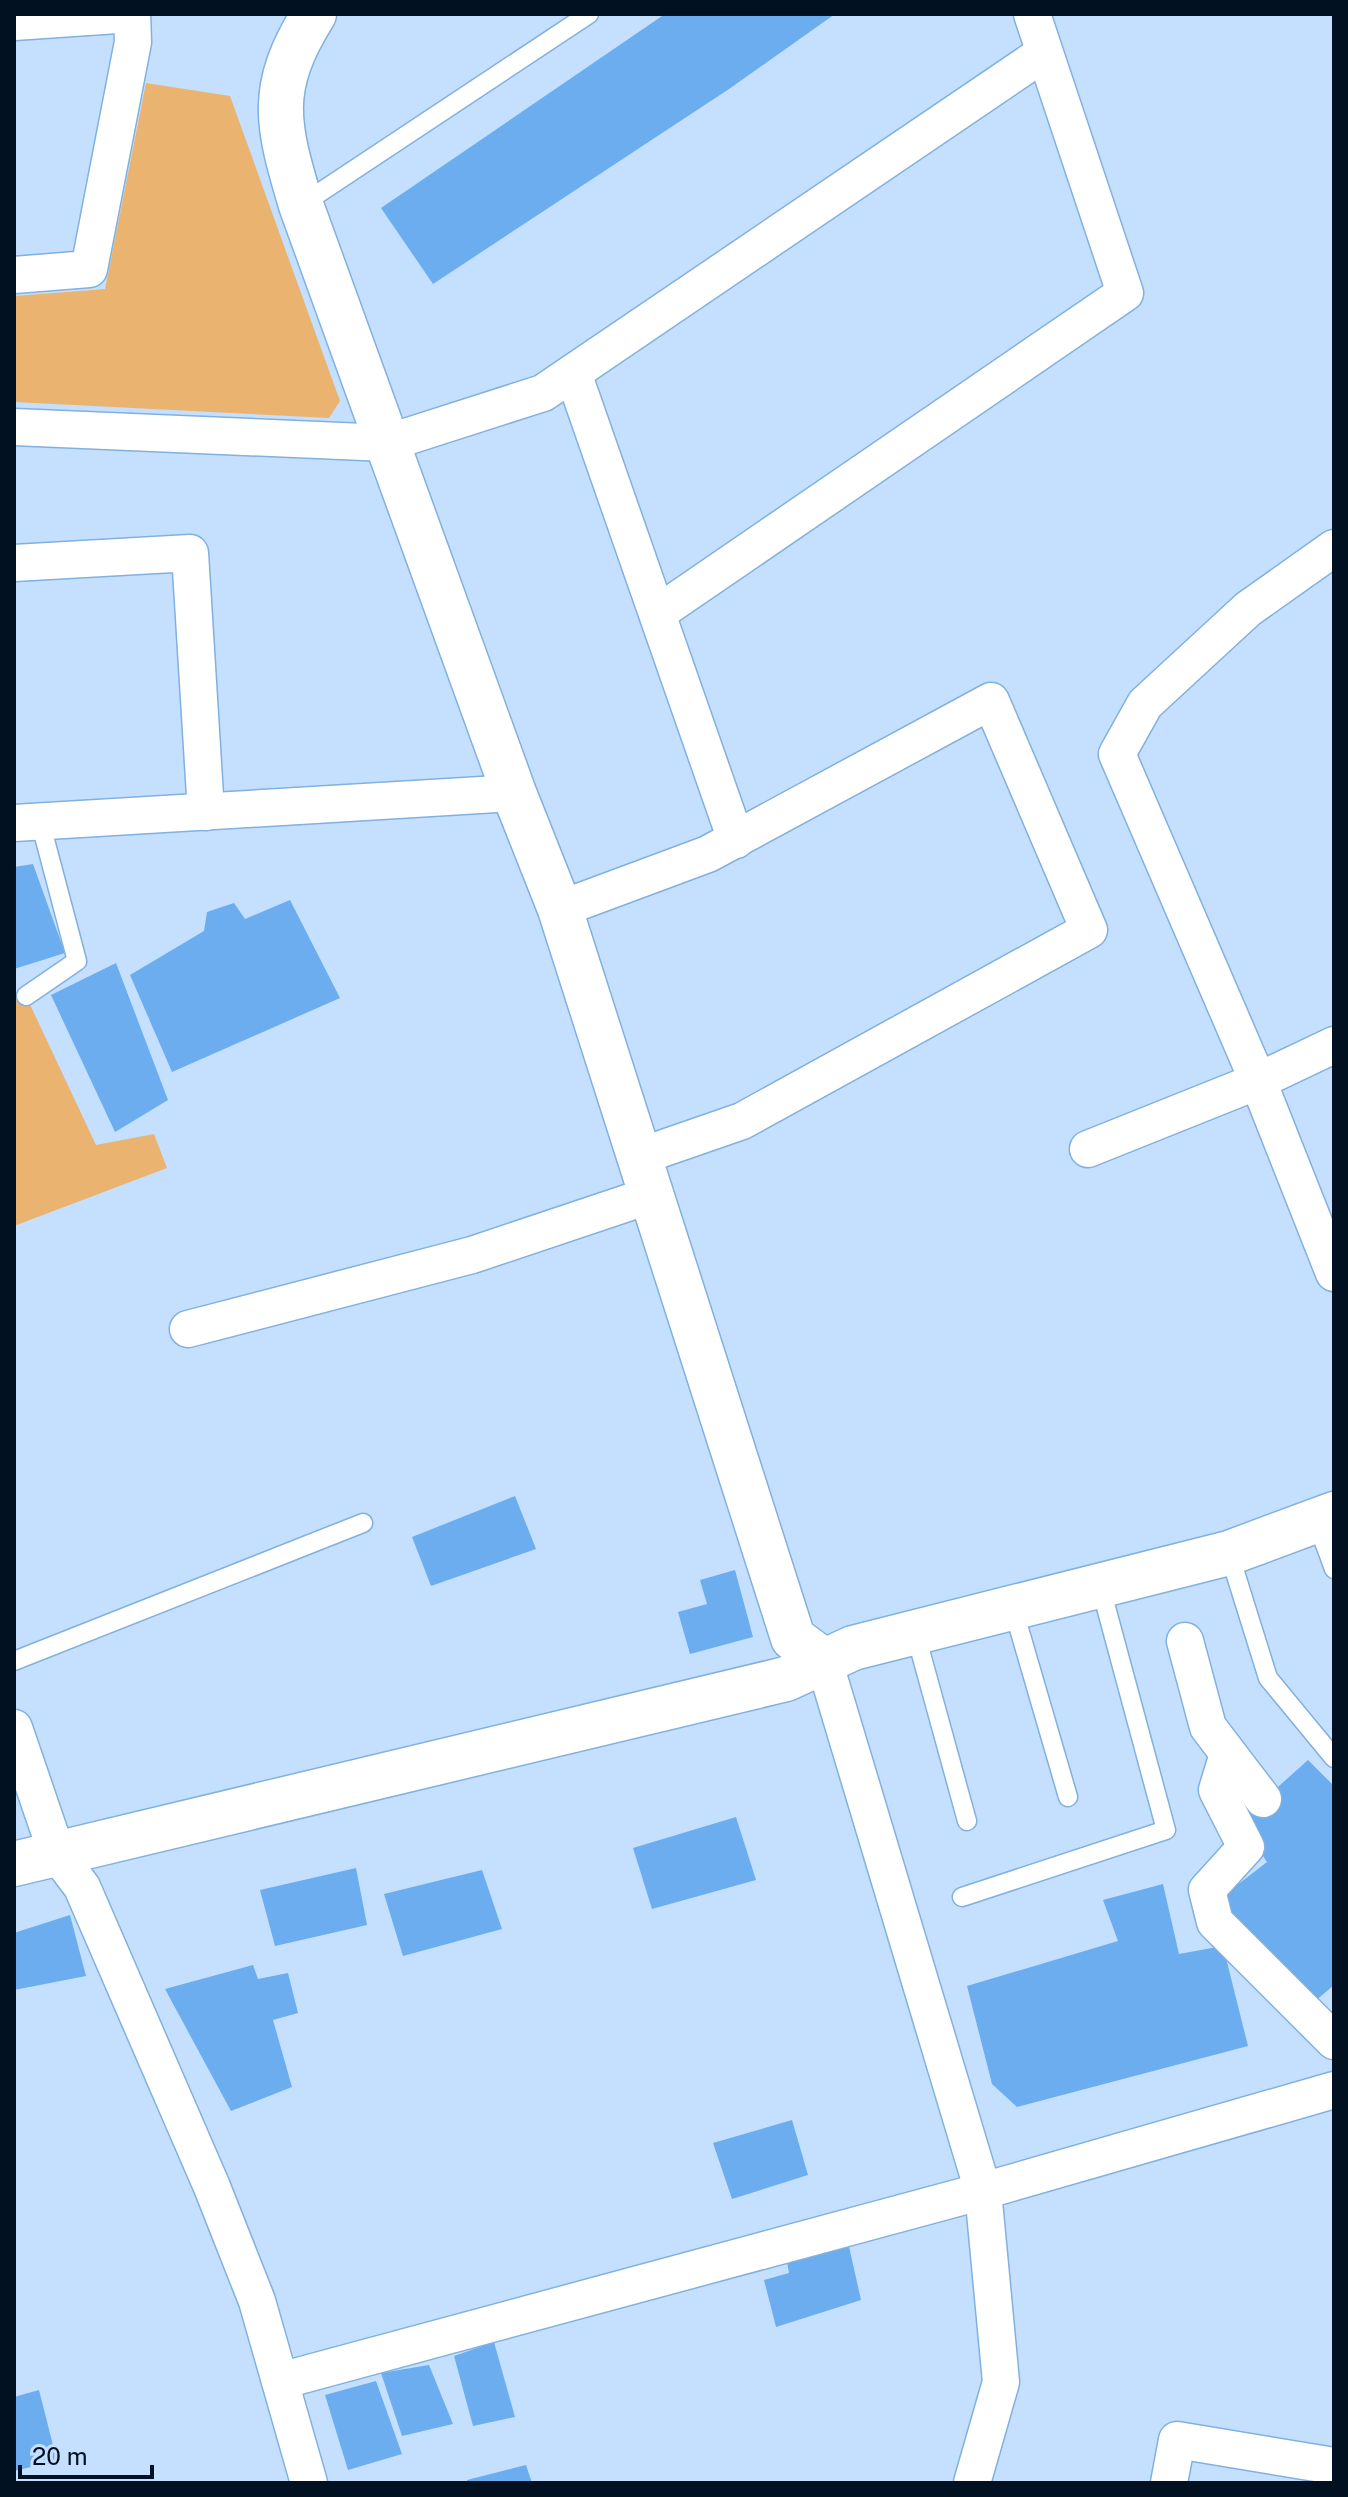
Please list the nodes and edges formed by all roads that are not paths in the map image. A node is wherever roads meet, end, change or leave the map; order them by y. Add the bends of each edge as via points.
1 (132, 14) edge
2 (314, 14) edge
3 (589, 14) edge
4 (1032, 14) edge
5 (14, 22) edge
6 (1044, 53) junction
7 (301, 205) junction
8 (14, 275) edge
9 (573, 373) junction
10 (14, 427) edge
11 (387, 443) junction
12 (1334, 548) edge
13 (14, 563) edge
14 (658, 613) junction
15 (514, 793) junction
16 (206, 812) junction
17 (27, 822) edge
18 (736, 840) junction
19 (560, 909) junction
20 (26, 996) dead end
21 (1334, 1045) edge
22 (1258, 1081) junction
23 (1088, 1149) dead end
24 (648, 1175) junction
25 (1334, 1273) edge
26 (188, 1329) dead end
27 (1325, 1517) edge
28 (363, 1523) dead end
29 (1229, 1553) junction
30 (1334, 1569) edge
31 (1100, 1585) junction
32 (1013, 1608) junction
33 (915, 1632) junction
34 (1185, 1641) dead end
35 (14, 1661) edge
36 (824, 1661) junction
37 (14, 1728) edge
38 (1228, 1754) junction
39 (1334, 1758) edge
40 (1068, 1797) dead end
41 (1263, 1799) dead end
42 (967, 1821) dead end
43 (57, 1854) junction
44 (14, 1864) edge
45 (962, 1897) dead end
46 (1334, 2041) edge
47 (1334, 2090) edge
48 (983, 2191) junction
49 (280, 2381) junction
50 (1334, 2466) edge
51 (309, 2483) edge
52 (972, 2483) edge
53 (1169, 2483) edge

1 - 5 street
1 - 8 street via 133,42 89,269
2 - 7 street via 292,48 279,95 284,146
3 - 7 lane
4 - 6 street
6 - 9 street
6 - 14 street via 1125,293
7 - 11 street
9 - 11 street via 543,393
9 - 14 street
10 - 11 street
11 - 15 street
12 - 22 street via 1248,609 1145,704 1117,754
13 - 16 street via 190,553
14 - 18 street
15 - 16 street
15 - 19 street
16 - 17 street
17 - 20 lane via 77,961
18 - 19 street
18 - 24 street via 991,701 1089,930
19 - 24 street
21 - 22 street
22 - 23 street
22 - 25 street
24 - 26 street via 472,1255
24 - 36 street via 793,1638
27 - 29 street
27 - 30 lane
28 - 35 lane
29 - 31 street
29 - 39 lane via 1268,1678
31 - 32 street
31 - 45 lane via 1166,1830
32 - 33 street
32 - 40 lane
33 - 36 street
33 - 42 lane
34 - 38 street via 1208,1727
36 - 43 street via 771,1683
36 - 48 street
37 - 43 street
38 - 41 street
38 - 46 street via 1217,1790 1246,1847 1207,1890 1215,1922
43 - 44 street
43 - 49 street via 82,1887 212,2187 257,2301
47 - 48 street
48 - 49 street
48 - 52 street via 1001,2382
49 - 51 street
50 - 53 street via 1177,2440

